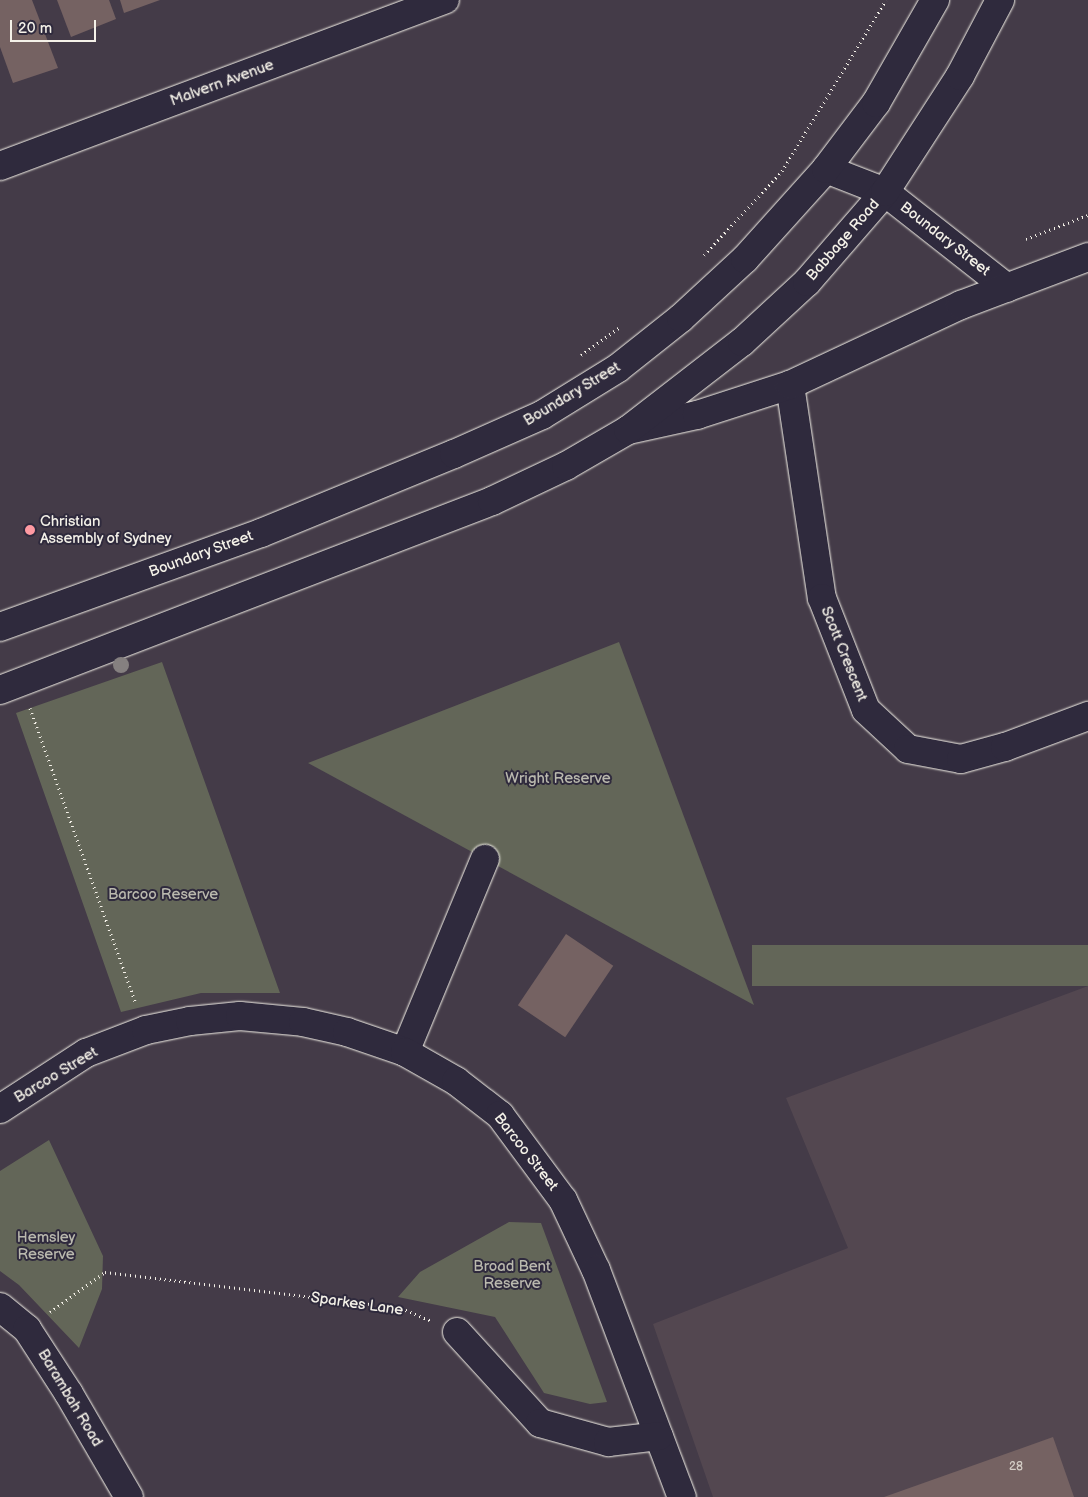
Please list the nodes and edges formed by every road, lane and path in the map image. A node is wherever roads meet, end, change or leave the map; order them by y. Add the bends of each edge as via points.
1 (445, 0) edge
2 (886, 0) edge
3 (935, 0) edge
4 (1000, 0) edge
5 (0, 166) edge
6 (826, 170) junction
7 (885, 192) junction
8 (1088, 215) edge
9 (1026, 238) dead end
10 (702, 257) dead end
11 (1088, 257) edge
12 (1007, 288) junction
13 (628, 321) dead end
14 (579, 356) dead end
15 (790, 385) junction
16 (628, 430) junction
17 (0, 627) edge
18 (11, 686) edge
19 (1088, 716) edge
20 (485, 859) dead end
21 (146, 1030) junction
22 (405, 1052) junction
23 (0, 1109) edge
24 (0, 1307) edge
25 (27, 1329) junction
26 (457, 1332) joint
27 (659, 1436) junction
28 (129, 1497) edge
29 (682, 1497) edge

1 - 5 main road, Malvern Avenue
2 - 10 path via 782,171
3 - 6 main road via 876,103
4 - 7 main road, Babbage Road via 960,76
6 - 7 main road, Boundary Street
6 - 17 main road, Boundary Street via 745,259 681,318 618,368 542,415 261,533
7 - 12 main road, Boundary Street
7 - 16 main road, Babbage Road via 807,282 742,342
8 - 9 path
11 - 12 main road, Boundary Street
12 - 15 main road, Boundary Street via 961,305
13 - 14 path
15 - 16 main road, Boundary Street via 697,415
15 - 19 main road, Scott Crescent via 822,598 866,710 908,749 961,758 1006,748
16 - 18 main road, Boundary Street via 566,466 492,501
18 - 21 path
20 - 22 main road
21 - 22 main road, Barcoo Street via 240,1016 303,1022 347,1032
21 - 23 main road, Barcoo Street via 86,1053
22 - 27 main road, Barcoo Street via 456,1081 500,1115 563,1200 596,1270
24 - 25 main road, Barambah Road
25 - 26 path, Sparkes Lane via 106,1272 402,1308
25 - 28 main road, Barambah Road
26 - 27 main road via 540,1423 608,1442
27 - 29 main road, Barcoo Street

